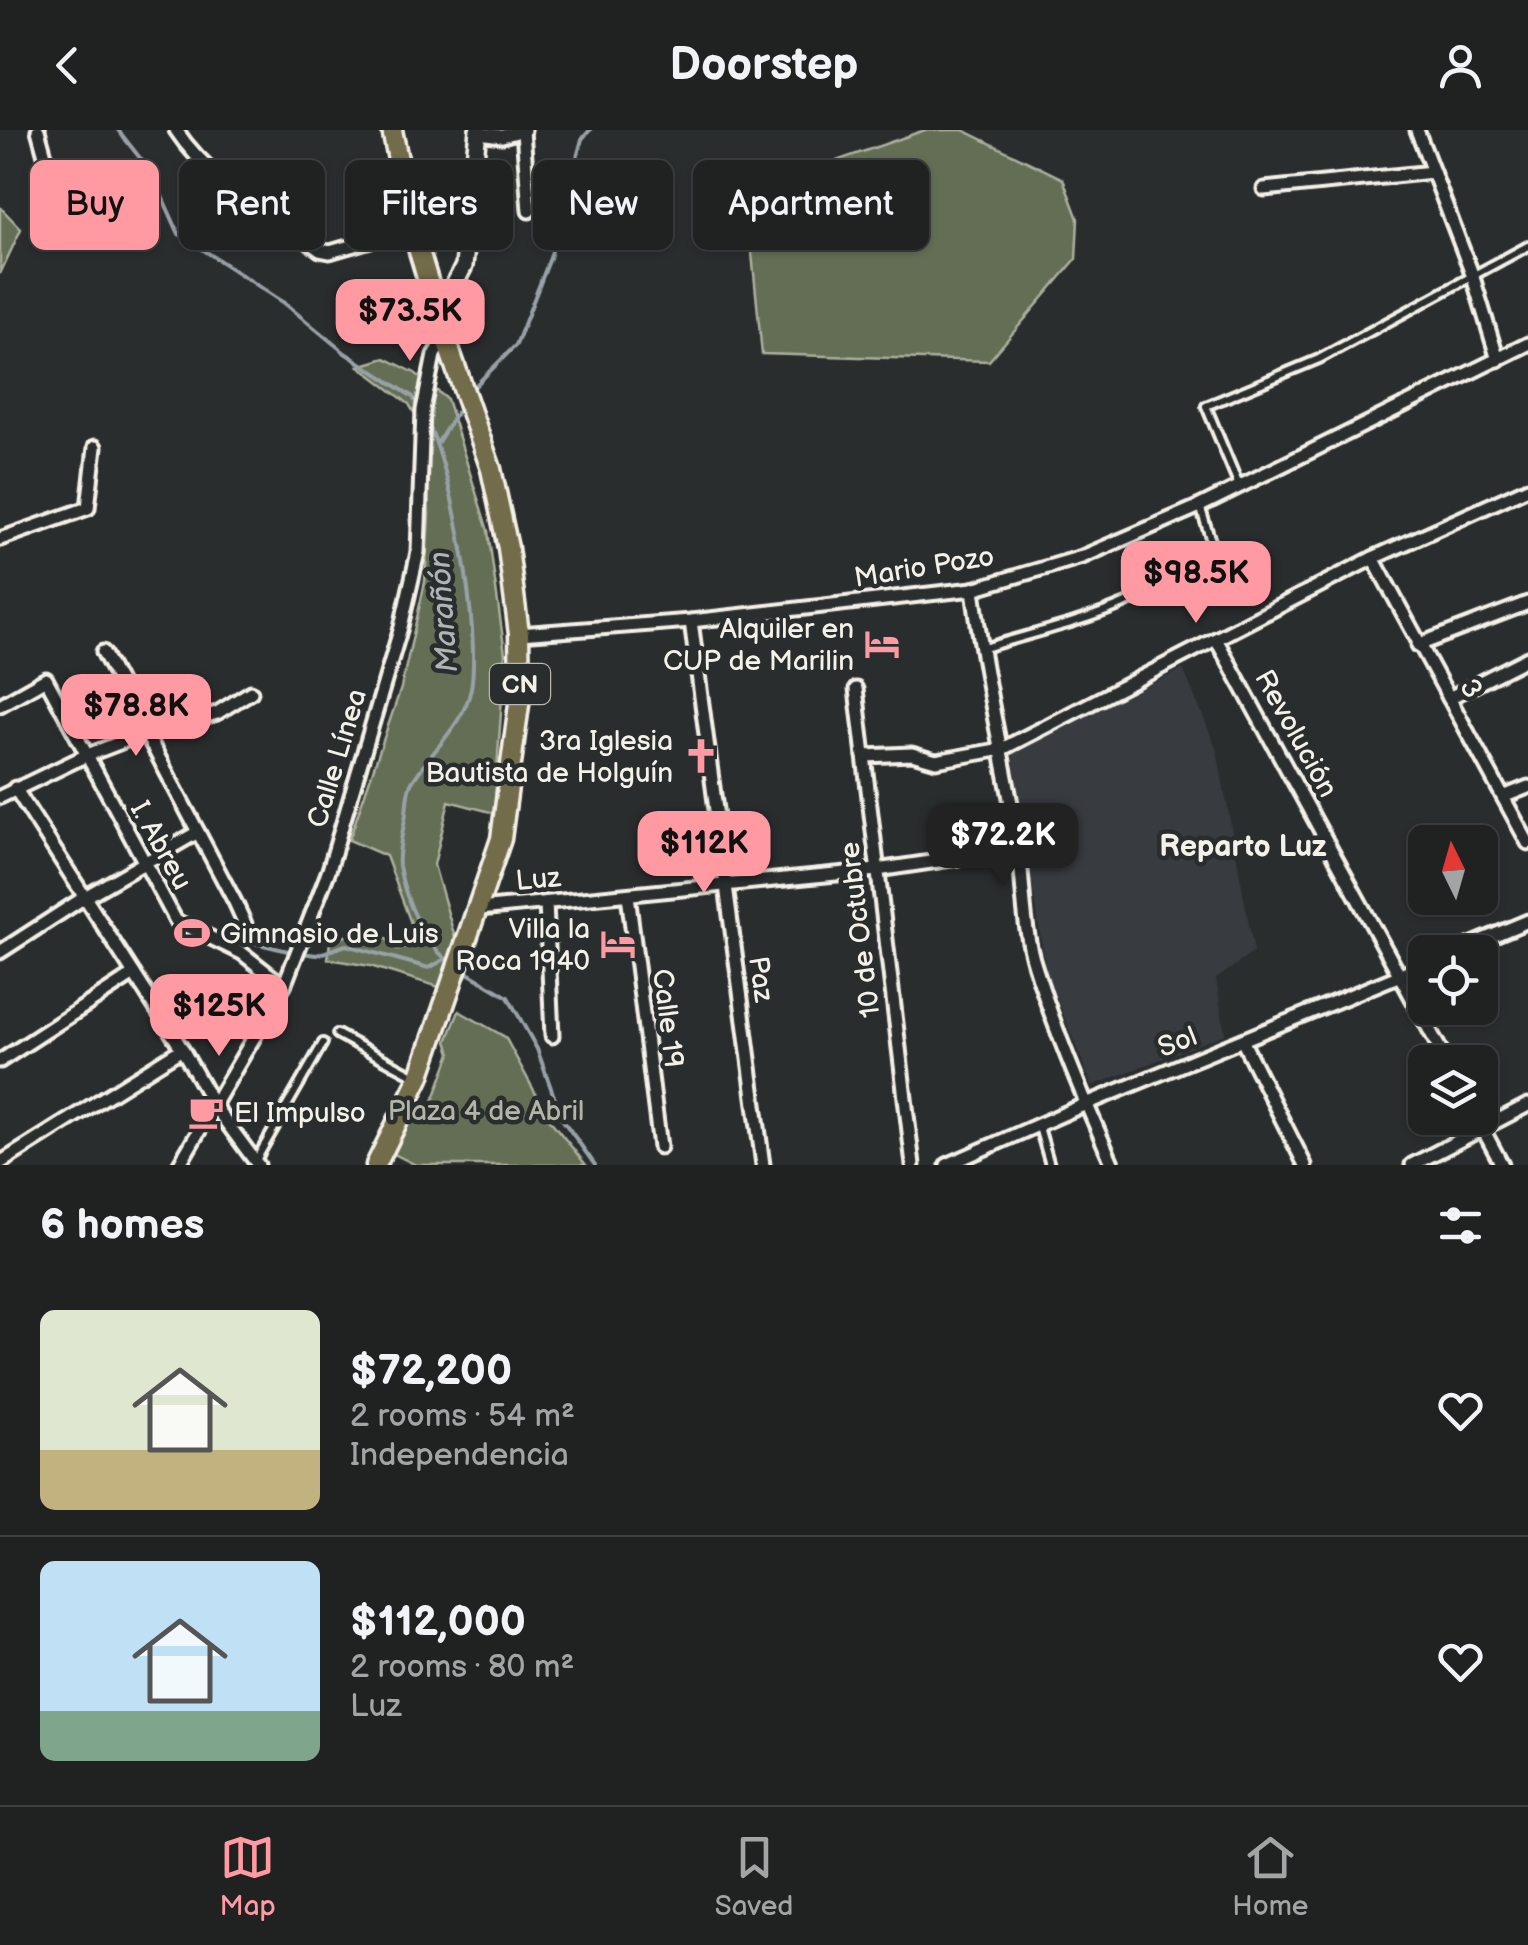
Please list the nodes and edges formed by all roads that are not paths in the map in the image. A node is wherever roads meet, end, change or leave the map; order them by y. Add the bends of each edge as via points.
1 (38, 130) edge
2 (176, 130) edge
3 (392, 130) edge
4 (1417, 130) edge
5 (524, 131) edge
6 (478, 132) edge
7 (46, 160) edge
8 (398, 160) edge
9 (1433, 172) junction
10 (1264, 190) dead end
11 (529, 211) dead end
12 (1528, 246) edge
13 (345, 248) edge
14 (418, 250) edge
15 (1472, 274) junction
16 (438, 316) junction
17 (445, 337) junction
18 (1528, 344) edge
19 (1498, 360) junction
20 (95, 447) dead end
21 (1240, 488) junction
22 (1528, 488) edge
23 (1200, 506) junction
24 (0, 539) edge
25 (1373, 558) junction
26 (973, 589) junction
27 (1528, 602) edge
28 (691, 621) junction
29 (518, 634) junction
30 (1216, 639) junction
31 (1418, 645) junction
32 (980, 650) junction
33 (103, 652) dead end
34 (1528, 658) edge
35 (856, 689) dead end
36 (252, 692) dead end
37 (1449, 698) junction
38 (0, 704) edge
39 (145, 733) junction
40 (1002, 749) junction
41 (85, 756) junction
42 (864, 756) junction
43 (1528, 787) edge
44 (14, 788) junction
45 (1503, 797) junction
46 (0, 798) edge
47 (198, 832) junction
48 (1528, 842) edge
49 (1019, 849) junction
50 (143, 863) junction
51 (877, 870) junction
52 (723, 884) junction
53 (628, 895) junction
54 (85, 897) junction
55 (546, 903) junction
56 (479, 908) junction
57 (1528, 921) edge
58 (1495, 935) edge
59 (243, 936) dead end
60 (0, 952) edge
61 (1408, 972) edge
62 (134, 974) junction
63 (1401, 975) junction
64 (284, 986) junction
65 (337, 1034) dead end
66 (552, 1036) dead end
67 (1243, 1042) junction
68 (323, 1043) dead end
69 (1439, 1045) edge
70 (182, 1049) junction
71 (0, 1061) edge
72 (418, 1078) junction
73 (1086, 1104) junction
74 (1528, 1105) edge
75 (215, 1107) junction
76 (1498, 1115) edge
77 (1038, 1126) junction
78 (1459, 1135) edge
79 (1486, 1135) edge
80 (660, 1147) dead end
81 (0, 1163) edge
82 (257, 1163) edge
83 (383, 1163) edge
84 (179, 1165) edge
85 (763, 1165) edge
86 (913, 1165) edge
87 (947, 1165) edge
88 (1050, 1165) edge
89 (1113, 1165) edge
90 (1305, 1165) edge
91 (1412, 1165) edge
92 (1502, 1165) edge

1 - 7 street
2 - 13 street via 214,173 320,250
3 - 8 main road, CN
4 - 9 street
5 - 6 street
5 - 11 street
6 - 16 street via 464,266
9 - 10 street
9 - 15 street
12 - 15 lane
14 - 16 main road, CN
15 - 19 street
15 - 21 lane via 1319,360 1206,406
16 - 17 main road, CN
17 - 29 main road, CN via 491,469
17 - 64 street, Calle Línea via 434,355 422,410 418,552 402,626 329,870
18 - 19 street, Mario Pozo
19 - 21 street, Mario Pozo
20 - 24 street via 88,508
21 - 23 street, Mario Pozo
22 - 25 street
23 - 26 street, Mario Pozo via 1082,557
23 - 32 lane via 1212,541 1170,581
25 - 30 street
25 - 31 street, 3
26 - 28 street, Mario Pozo
26 - 32 street
27 - 31 street
28 - 29 street, Mario Pozo
28 - 52 street, Paz
29 - 56 main road, CN via 512,776 502,839
30 - 40 street
30 - 63 street, Revolución
31 - 37 street, 3
32 - 40 street
33 - 39 street
34 - 37 street
35 - 42 street, 10 de Octubre
36 - 39 street via 217,713
37 - 45 street, 3
38 - 41 street, I. Abreu via 46,679
39 - 41 street
39 - 47 street
40 - 42 street via 936,761 912,754
40 - 49 street
41 - 44 street
41 - 50 street, I. Abreu
42 - 51 street, 10 de Octubre
43 - 45 street
44 - 46 street
44 - 54 street
45 - 48 street, 3
47 - 50 street
47 - 59 street via 245,924
49 - 51 street, Luz
49 - 73 street via 1033,961
50 - 54 street
50 - 64 street, I. Abreu via 176,921 242,953
51 - 52 street, Luz
51 - 86 street, 10 de Octubre
52 - 53 street, Luz
52 - 85 street, Paz
53 - 55 street, Luz
53 - 80 street, Calle 19
54 - 60 street
54 - 62 street
55 - 56 street, Luz
55 - 66 street
56 - 72 main road, CN
57 - 58 street
61 - 63 street, Sol
62 - 70 street
62 - 71 street
63 - 67 street, Sol
63 - 69 street, Revolución
64 - 75 street, Calle Línea
65 - 72 lane
67 - 73 street, Sol
67 - 90 street
68 - 82 lane
70 - 75 street
70 - 81 street
72 - 83 main road, CN
73 - 77 street, Sol
73 - 89 street
74 - 76 street
75 - 82 street
75 - 84 street, Calle Línea
77 - 87 street, Sol
77 - 88 lane
78 - 91 street
79 - 92 street

